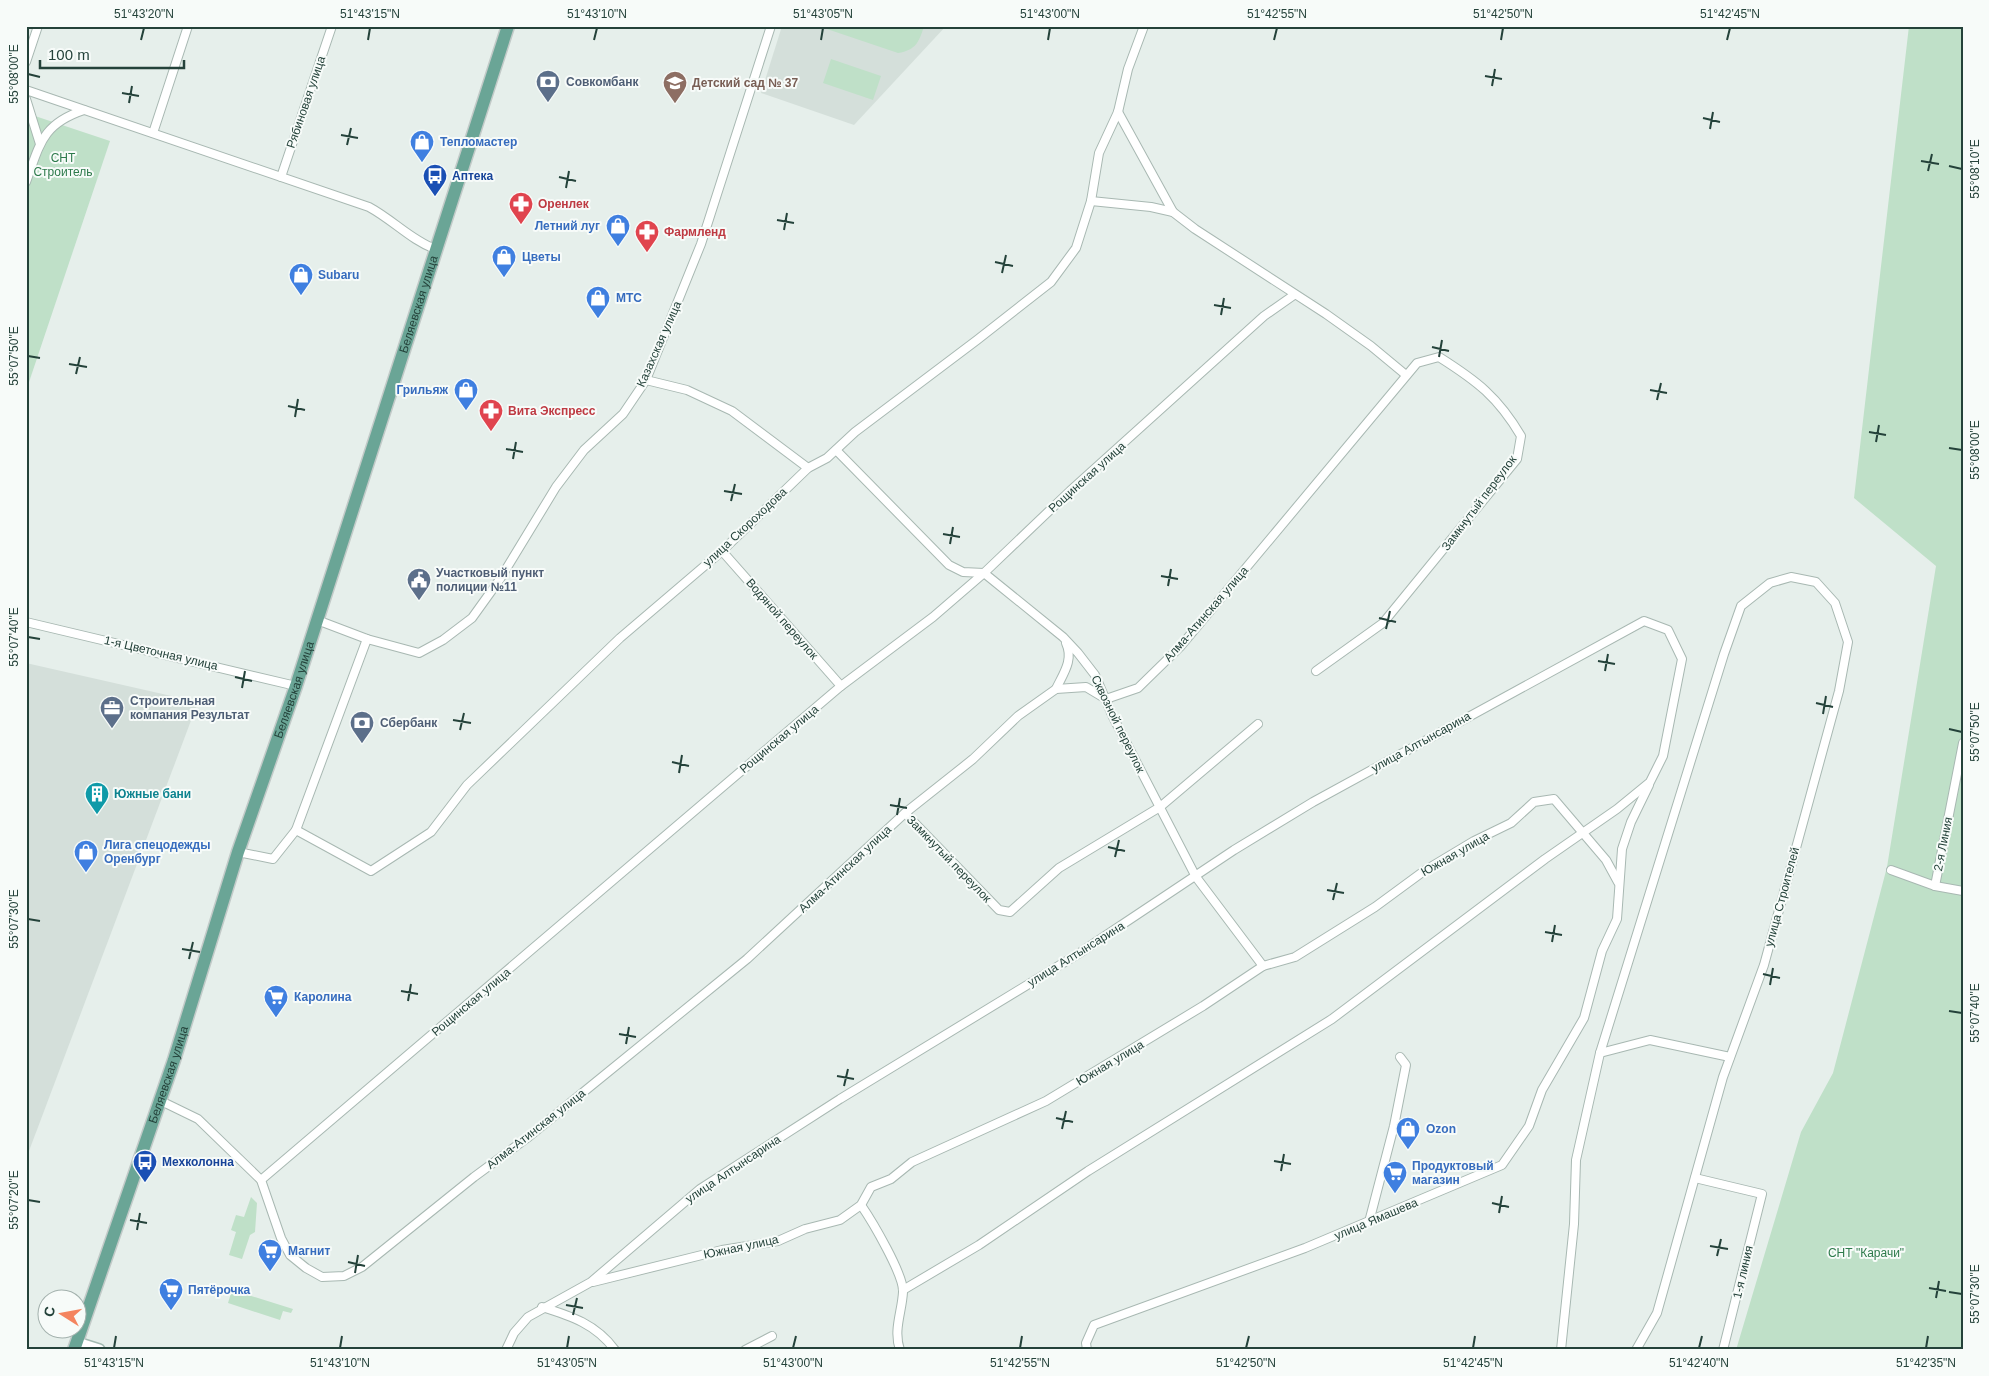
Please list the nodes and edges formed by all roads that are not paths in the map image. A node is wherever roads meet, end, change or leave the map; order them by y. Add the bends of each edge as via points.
1 (38, 26) edge
2 (188, 26) edge
3 (332, 26) edge
4 (508, 26) edge
5 (771, 26) edge
6 (1144, 26) edge
7 (26, 62) edge
8 (26, 90) edge
9 (26, 99) edge
10 (84, 110) junction
11 (1118, 112) junction
12 (153, 134) junction
13 (40, 144) junction
14 (281, 177) junction
15 (26, 182) edge
16 (1091, 201) junction
17 (1173, 212) junction
18 (435, 249) junction
19 (1294, 295) junction
20 (1406, 375) junction
21 (646, 380) junction
22 (836, 450) junction
23 (808, 468) junction
24 (722, 551) junction
25 (984, 573) junction
26 (317, 620) junction
27 (1644, 621) joint
28 (26, 622) edge
29 (1063, 637) junction
30 (367, 639) junction
31 (1316, 671) dead end
32 (296, 686) junction
33 (841, 686) junction
34 (1056, 689) junction
35 (1106, 699) junction
36 (1258, 724) dead end
37 (1963, 743) edge
38 (1650, 782) junction
39 (1160, 807) junction
40 (905, 814) junction
41 (296, 830) junction
42 (1582, 833) junction
43 (238, 852) junction
44 (1891, 870) dead end
45 (1196, 877) junction
46 (1618, 882) junction
47 (1935, 886) junction
48 (1963, 891) edge
49 (1263, 966) junction
50 (1600, 1053) junction
51 (1400, 1057) dead end
52 (1730, 1057) junction
53 (161, 1101) junction
54 (1694, 1178) junction
55 (261, 1180) junction
56 (861, 1205) junction
57 (1368, 1222) junction
58 (590, 1282) junction
59 (904, 1290) junction
60 (542, 1307) junction
61 (772, 1336) dead end
62 (75, 1346) edge
63 (98, 1350) edge
64 (506, 1350) edge
65 (615, 1350) edge
66 (745, 1350) edge
67 (900, 1350) edge
68 (1087, 1350) edge
69 (1561, 1350) edge
70 (1636, 1350) edge
71 (1723, 1350) edge

1 - 7 street
2 - 12 street
3 - 14 street, Рябиновая улица
4 - 18 main road, Беляевская улица
5 - 21 street, Казахская улица via 701,244
6 - 11 street, улица Скороходова via 1128,69
8 - 10 street
9 - 13 street
10 - 12 street
10 - 13 street via 65,116 49,129
11 - 16 street, улица Скороходова via 1099,153
11 - 17 street
12 - 14 street
13 - 15 street
14 - 18 street via 369,207 389,218 421,244
16 - 17 street
16 - 22 street, улица Скороходова via 1076,248 1051,282
17 - 19 street
18 - 26 main road, Беляевская улица
19 - 20 street via 1371,346
19 - 25 street, Рощинская улица via 1264,316
20 - 31 street, Замкнутый переулок via 1416,363 1439,357 1471,377 1505,409 1521,436 1517,459 1383,623
20 - 35 street, Алма-Атинская улица via 1180,647 1138,688
21 - 23 street via 687,390 732,411
21 - 30 street, Казахская улица via 623,414 584,450 556,487 500,579 472,618 419,653
22 - 23 street, улица Скороходова
22 - 25 street via 949,565 963,572
23 - 24 street, улица Скороходова
24 - 33 street, Водяной переулок
24 - 41 street, улица Скороходова via 620,638 467,785 431,832 371,872
25 - 29 street, Сквозной переулок
25 - 33 street, Рощинская улица via 933,617
26 - 30 street
26 - 32 main road, Беляевская улица
27 - 38 street, улица Ямашева via 1668,630 1682,658 1663,756
27 - 45 street, улица Алтынсарина via 1362,774 1234,850
28 - 32 street, 1-я Цветочная улица
29 - 34 street via 1070,651 1070,660
29 - 35 street, Сквозной переулок via 1095,674
30 - 41 street
32 - 43 main road, Беляевская улица
33 - 55 street, Рощинская улица
34 - 35 street via 1086,687
34 - 40 street, Алма-Атинская улица via 1018,716
35 - 39 street, Сквозной переулок
36 - 39 street, Замкнутый переулок
37 - 47 street, 2-я Линия
38 - 42 street
38 - 46 street, улица Ямашева via 1622,849
39 - 40 street, Замкнутый переулок via 1059,868 1010,912 999,910
39 - 45 street, Сквозной переулок
40 - 55 street, Алма-Атинская улица via 747,959 362,1267 344,1276 322,1277 290,1255
41 - 43 street via 273,859
42 - 46 street via 1606,860
42 - 49 street, Южная улица via 1554,799 1534,802 1511,823 1424,871 1375,907 1295,956
42 - 59 street via 1332,1019
43 - 53 main road, Беляевская улица
44 - 47 street
45 - 49 street, Сквозной переулок
45 - 58 street, улица Алтынсарина via 700,1189
46 - 57 street, улица Ямашева via 1617,919 1602,951 1584,1018 1542,1090 1529,1126 1502,1164
47 - 48 street
49 - 56 street, Южная улица via 1046,1101 912,1162 891,1179 871,1187
50 - 52 street via 1650,1040
50 - 52 street, улица Строителей via 1660,854 1741,606 1770,584 1791,577 1816,582 1835,603 1848,642 1839,691 1764,965
50 - 69 street via 1576,1160 1574,1224
51 - 57 street via 1406,1065 1394,1126
52 - 54 street, улица Строителей
53 - 55 street via 198,1119
53 - 62 main road, Беляевская улица
54 - 70 street, улица Строителей via 1657,1312
54 - 71 street, 1-я линия via 1762,1194
56 - 58 street, Южная улица via 840,1220 804,1229 778,1241 722,1250
56 - 59 street via 880,1233
57 - 68 street, улица Ямашева via 1094,1325 1086,1343
58 - 60 street, улица Алтынсарина
59 - 67 street via 898,1319
60 - 64 street, улица Алтынсарина via 514,1333
60 - 65 street via 588,1323 607,1338
61 - 66 street
62 - 63 street

